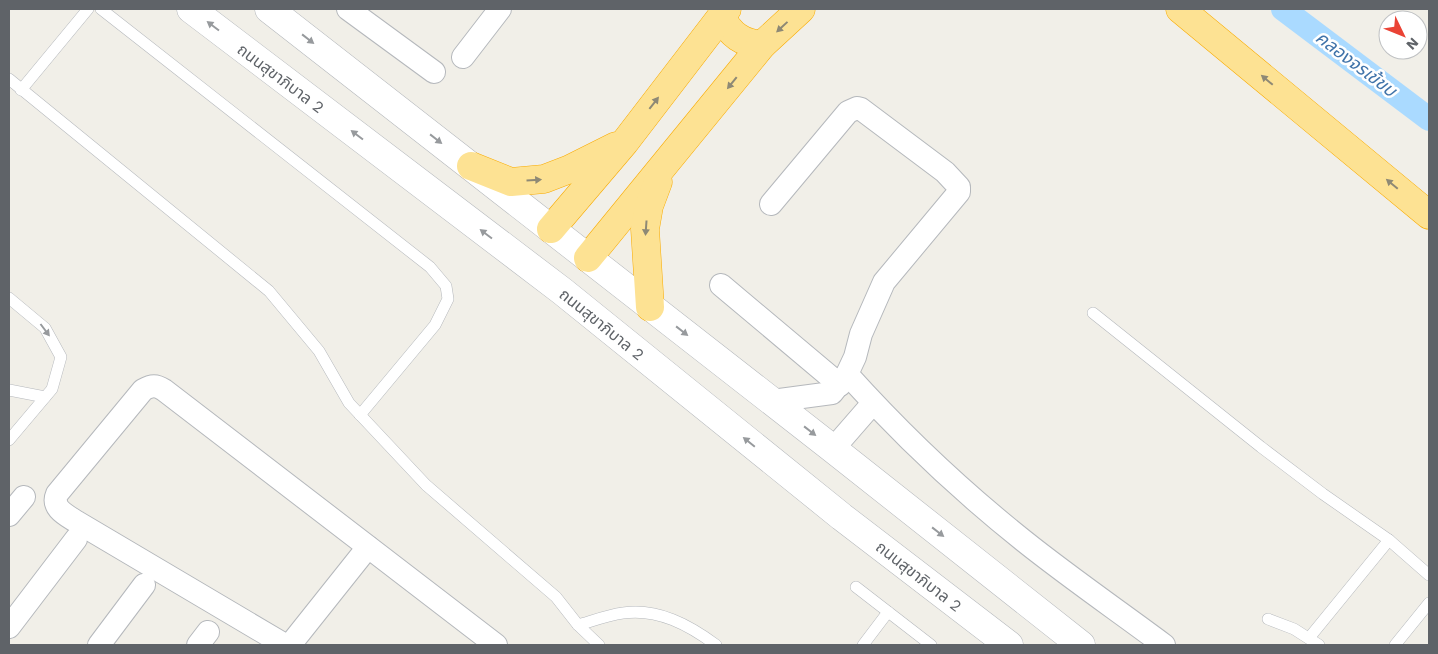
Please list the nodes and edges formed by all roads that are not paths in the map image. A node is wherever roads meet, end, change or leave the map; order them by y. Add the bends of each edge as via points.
1 (88, 9) edge
2 (101, 9) edge
3 (191, 9) edge
4 (269, 9) edge
5 (348, 9) edge
6 (500, 9) edge
7 (801, 9) edge
8 (1180, 9) edge
9 (724, 13) edge
10 (762, 45) junction
11 (463, 57) dead end
12 (434, 72) dead end
13 (9, 79) edge
14 (21, 90) junction
15 (624, 142) junction
16 (665, 165) junction
17 (471, 166) junction
18 (771, 204) dead end
19 (1429, 215) edge
20 (551, 229) junction
21 (588, 258) junction
22 (525, 263) junction
23 (721, 285) dead end
24 (562, 291) junction
25 (9, 298) edge
26 (650, 307) junction
27 (1093, 313) dead end
28 (843, 379) junction
29 (9, 390) edge
30 (45, 397) junction
31 (772, 401) junction
32 (873, 403) junction
33 (360, 415) junction
34 (9, 440) edge
35 (833, 449) junction
36 (24, 498) dead end
37 (9, 515) edge
38 (76, 538) dead end
39 (1388, 540) junction
40 (368, 547) junction
41 (1429, 575) edge
42 (144, 585) dead end
43 (856, 587) dead end
44 (1429, 603) edge
45 (888, 612) junction
46 (1268, 619) dead end
47 (578, 625) junction
48 (9, 627) edge
49 (1309, 638) junction
50 (99, 645) edge
51 (285, 645) edge
52 (290, 645) edge
53 (496, 645) edge
54 (599, 645) edge
55 (716, 645) edge
56 (863, 645) edge
57 (929, 645) edge
58 (1009, 645) edge
59 (1081, 645) edge
60 (1164, 645) edge
61 (1319, 645) edge
62 (1394, 645) edge

1 - 14 lane
2 - 33 lane via 430,267 446,286 448,299 435,324
22 -> 3 street, ถนนสุขาภิบาล 2
4 -> 17 street
5 - 12 street
6 - 11 street
7 -> 10 highway
19 -> 8 highway
9 - 10 highway via 728,28 737,36 749,44
15 -> 9 highway
10 -> 16 highway
13 - 14 lane
14 - 33 lane via 269,291 318,351 348,403
17 -> 15 highway via 511,182 544,179
15 - 20 highway
16 - 21 highway
16 -> 26 highway via 649,206 645,229
17 - 20 street
18 - 28 street via 848,112 856,108 945,172 959,187 959,192 884,282
20 - 21 street
20 - 22 street
21 - 24 street
21 - 26 street
22 - 24 street, ถนนสุขาภิบาล 2
23 - 28 street
58 -> 24 street, ถนนสุขาภิบาล 2 via 842,517
25 -> 30 lane via 45,328 61,357 52,389
26 -> 31 street
27 - 39 lane via 1322,494
28 - 31 street via 832,393
28 - 32 street
29 - 30 lane
30 - 34 lane
31 -> 35 street
32 - 35 street
32 - 60 street via 941,470 1024,541
33 - 47 lane via 426,485 556,597
35 -> 59 street
36 - 37 street
38 - 48 street
39 - 41 lane
39 - 49 lane
40 - 51 street via 156,386 143,390 57,494 54,500 63,513
40 - 52 street
40 - 53 street
42 - 50 street
43 - 45 lane
44 - 62 lane
45 - 56 lane
45 - 57 lane
46 - 49 lane
47 - 54 lane
47 - 55 lane via 623,613 655,613 694,629
49 - 61 lane

